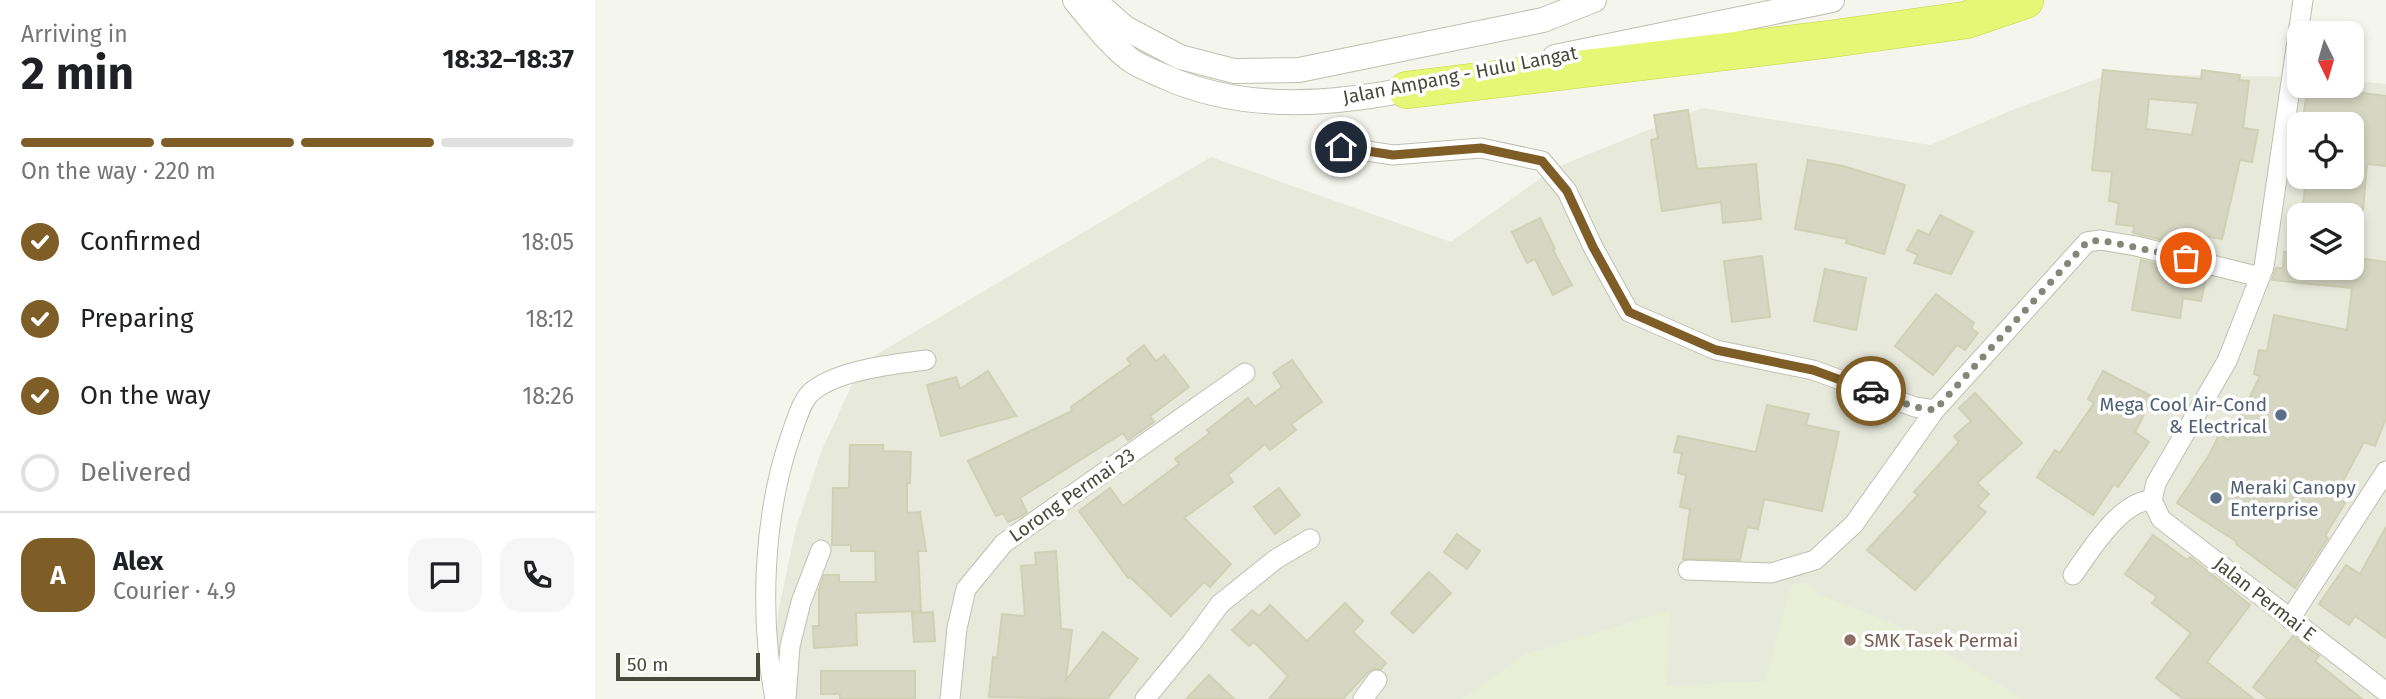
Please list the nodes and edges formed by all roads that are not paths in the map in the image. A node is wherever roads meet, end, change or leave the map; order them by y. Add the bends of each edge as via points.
1 (1075, 0) edge
2 (1093, 0) edge
3 (1594, 0) edge
4 (1832, 0) edge
5 (2025, 0) edge
6 (2302, 0) edge
7 (1407, 90) junction
8 (1341, 147) dead end
9 (2260, 277) junction
10 (926, 360) dead end
11 (1245, 373) dead end
12 (1935, 410) junction
13 (2386, 471) edge
14 (2152, 500) junction
15 (1310, 539) dead end
16 (821, 550) dead end
17 (1688, 570) dead end
18 (2073, 575) dead end
19 (2290, 620) junction
20 (1377, 680) dead end
21 (2386, 692) edge
22 (775, 699) edge
23 (786, 699) edge
24 (950, 699) edge
25 (1145, 699) edge
26 (1363, 699) edge

1 - 7 street, Jalan Ampang - Hulu Langat via 1131,61 1227,97 1277,103 1333,101
2 - 3 street, Jalan Ampang - Hulu Langat via 1125,28 1180,57 1234,71 1299,70 1543,20
4 - 7 street, Jalan Ampang - Hulu Langat
5 - 7 highway via 1966,20
6 - 9 street
8 - 12 street via 1393,155 1481,148 1542,161 1567,191 1629,312 1716,350 1813,370
9 - 12 street via 2136,246 2087,242
9 - 14 street via 2227,361 2156,483
10 - 22 street via 841,377 812,390 799,412 777,482 768,541 767,657
11 - 24 street, Lorong Permai 23 via 1004,543 966,589
12 - 17 street via 1854,524 1815,561 1771,573
13 - 19 street
14 - 18 street via 2139,502 2117,519
14 - 19 street, Jalan Permai E via 2161,519
15 - 25 street via 1276,559 1220,604
16 - 23 street via 790,646
19 - 21 street, Jalan Permai E
20 - 26 street

